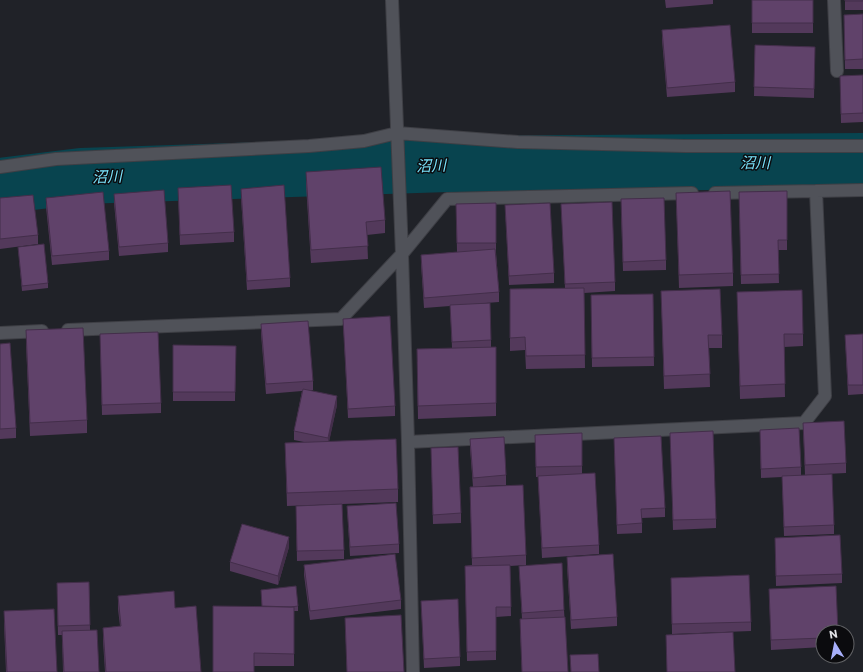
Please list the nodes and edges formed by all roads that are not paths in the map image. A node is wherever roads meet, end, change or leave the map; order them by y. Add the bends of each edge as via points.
1 (392, 0) edge
2 (834, 0) edge
3 (837, 71) dead end
4 (397, 134) junction
5 (863, 146) edge
6 (0, 167) edge
7 (863, 190) edge
8 (816, 191) junction
9 (402, 254) junction
10 (0, 333) edge
11 (408, 442) junction
12 (413, 672) edge

1 - 4 lane
2 - 3 lane
4 - 5 lane via 518,142 685,146
4 - 6 lane via 364,141 309,146 56,159
4 - 9 lane
7 - 8 lane
8 - 9 lane via 447,199
8 - 11 lane via 825,396 804,422
9 - 10 lane via 342,319
9 - 11 lane
11 - 12 lane

